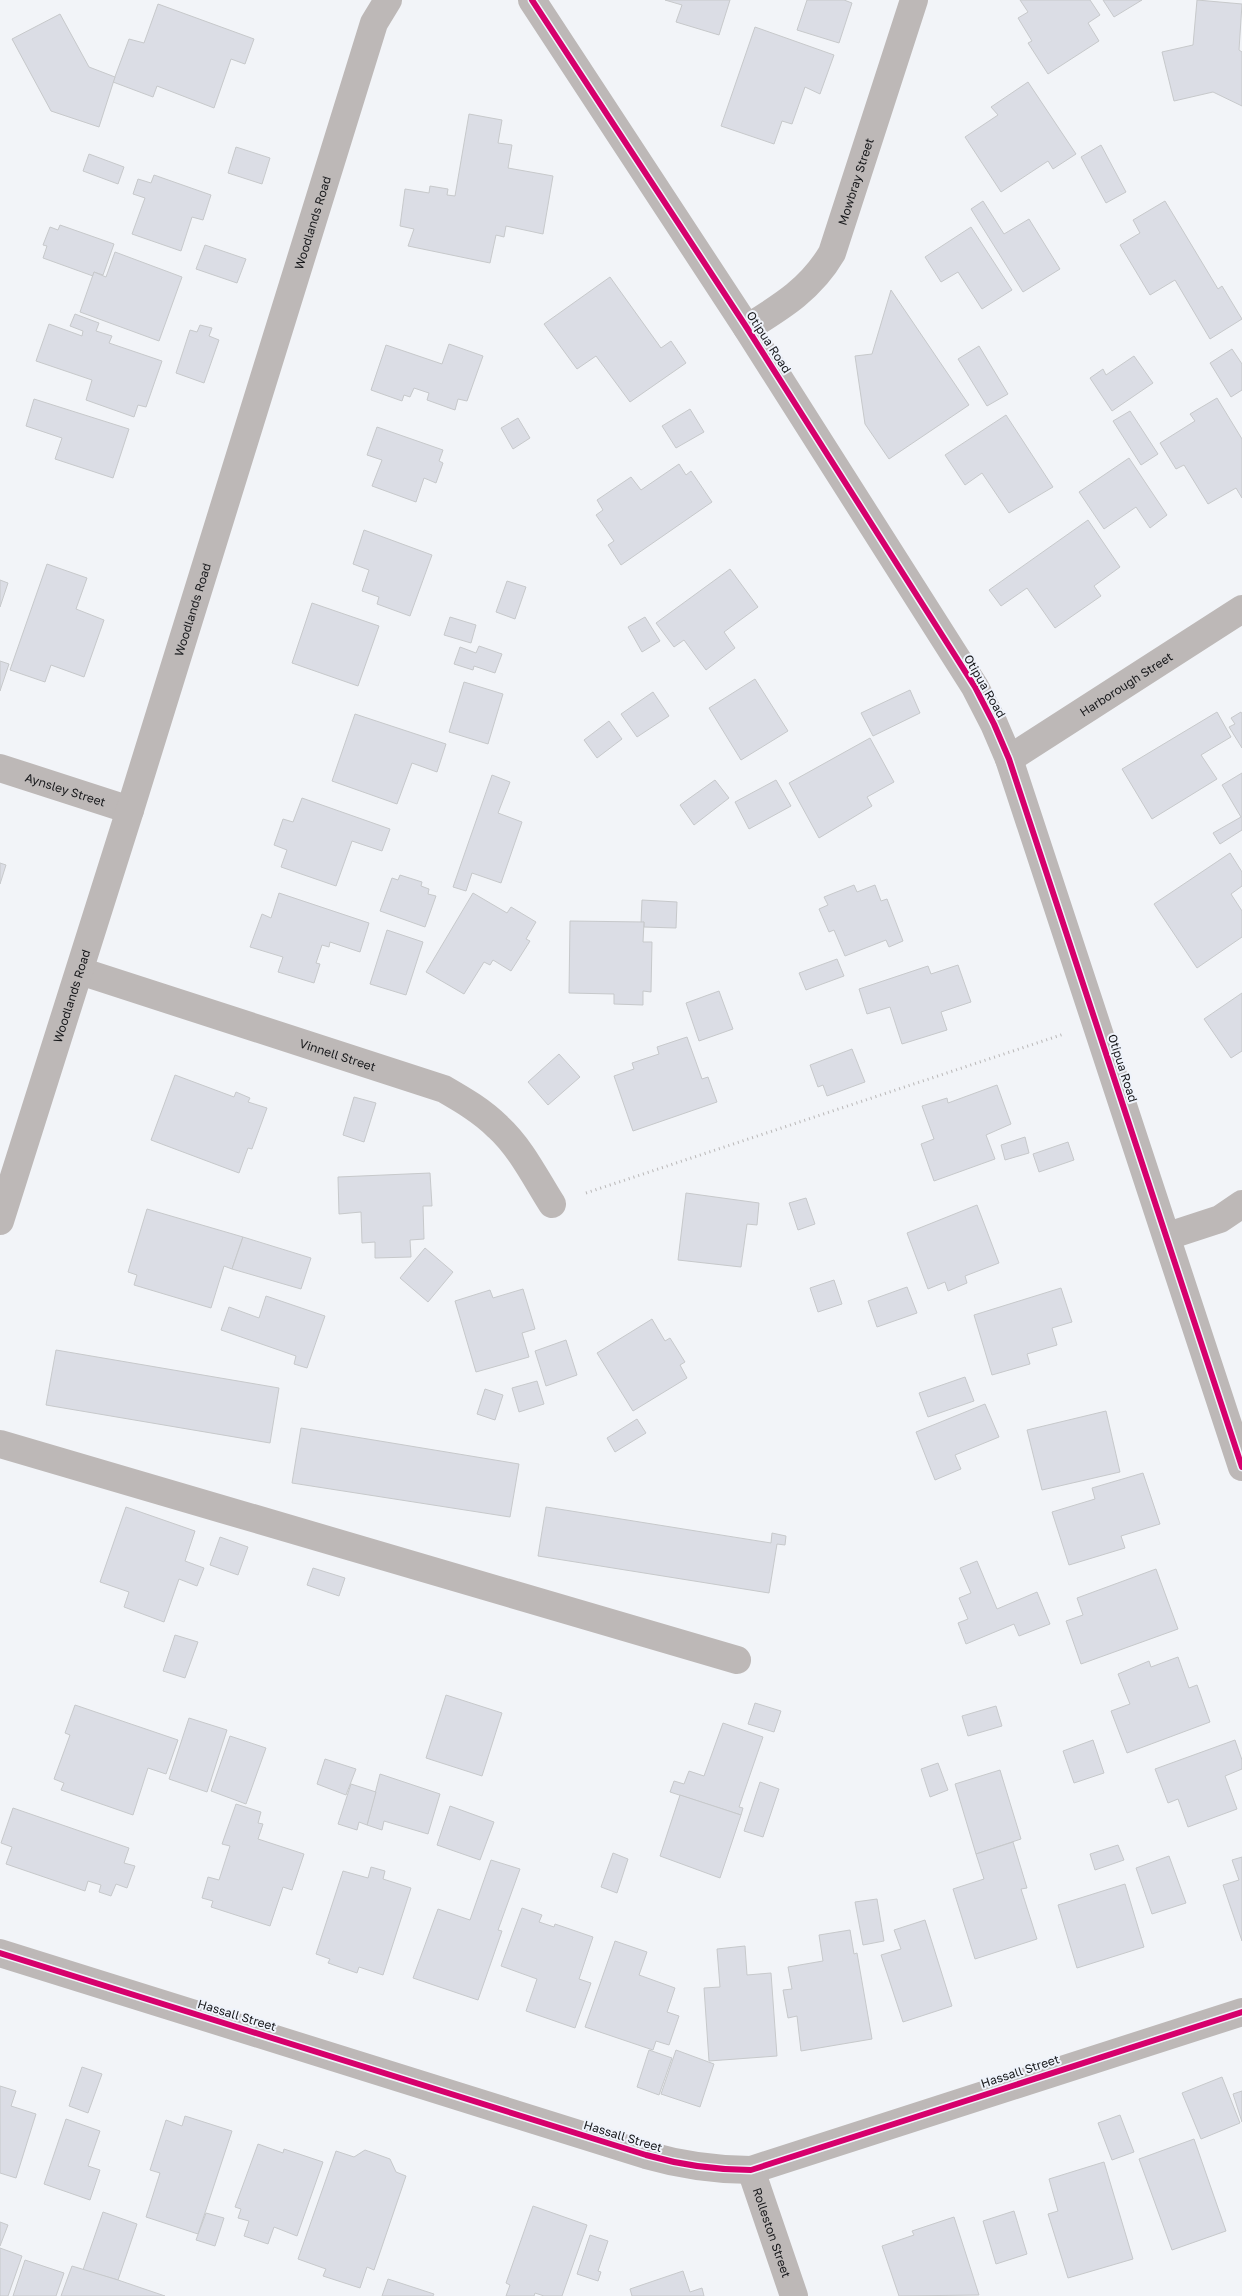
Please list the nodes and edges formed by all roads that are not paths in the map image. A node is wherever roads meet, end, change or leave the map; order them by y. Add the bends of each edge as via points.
1 (388, 0) edge
2 (532, 0) edge
3 (914, 0) edge
4 (747, 328) junction
5 (1242, 609) edge
6 (1009, 759) junction
7 (0, 768) edge
8 (130, 810) junction
9 (80, 970) junction
10 (552, 1204) road end
11 (1242, 1204) edge
12 (0, 1221) edge
13 (1168, 1236) junction
14 (0, 1444) edge
15 (1242, 1467) edge
16 (737, 1660) dead end
17 (0, 1953) edge
18 (1242, 2012) edge
19 (750, 2170) junction
20 (794, 2296) edge

1 - 8 street, Woodlands Road via 374,23
2 - 4 street, Otipua Road
3 - 4 street, Mowbray Street via 832,253 824,267 793,299
4 - 6 street, Otipua Road via 975,687
5 - 6 street, Harborough Street
6 - 13 street, Otipua Road
7 - 8 street, Aynsley Street
8 - 9 street, Woodlands Road
9 - 10 street, Vinnell Street via 444,1089 470,1104 499,1128
9 - 12 street, Woodlands Road
11 - 13 street via 1220,1219
13 - 15 street, Otipua Road
14 - 16 street
17 - 19 street, Hassall Street via 646,2155 716,2170
18 - 19 street, Hassall Street
19 - 20 street, Rolleston Street

